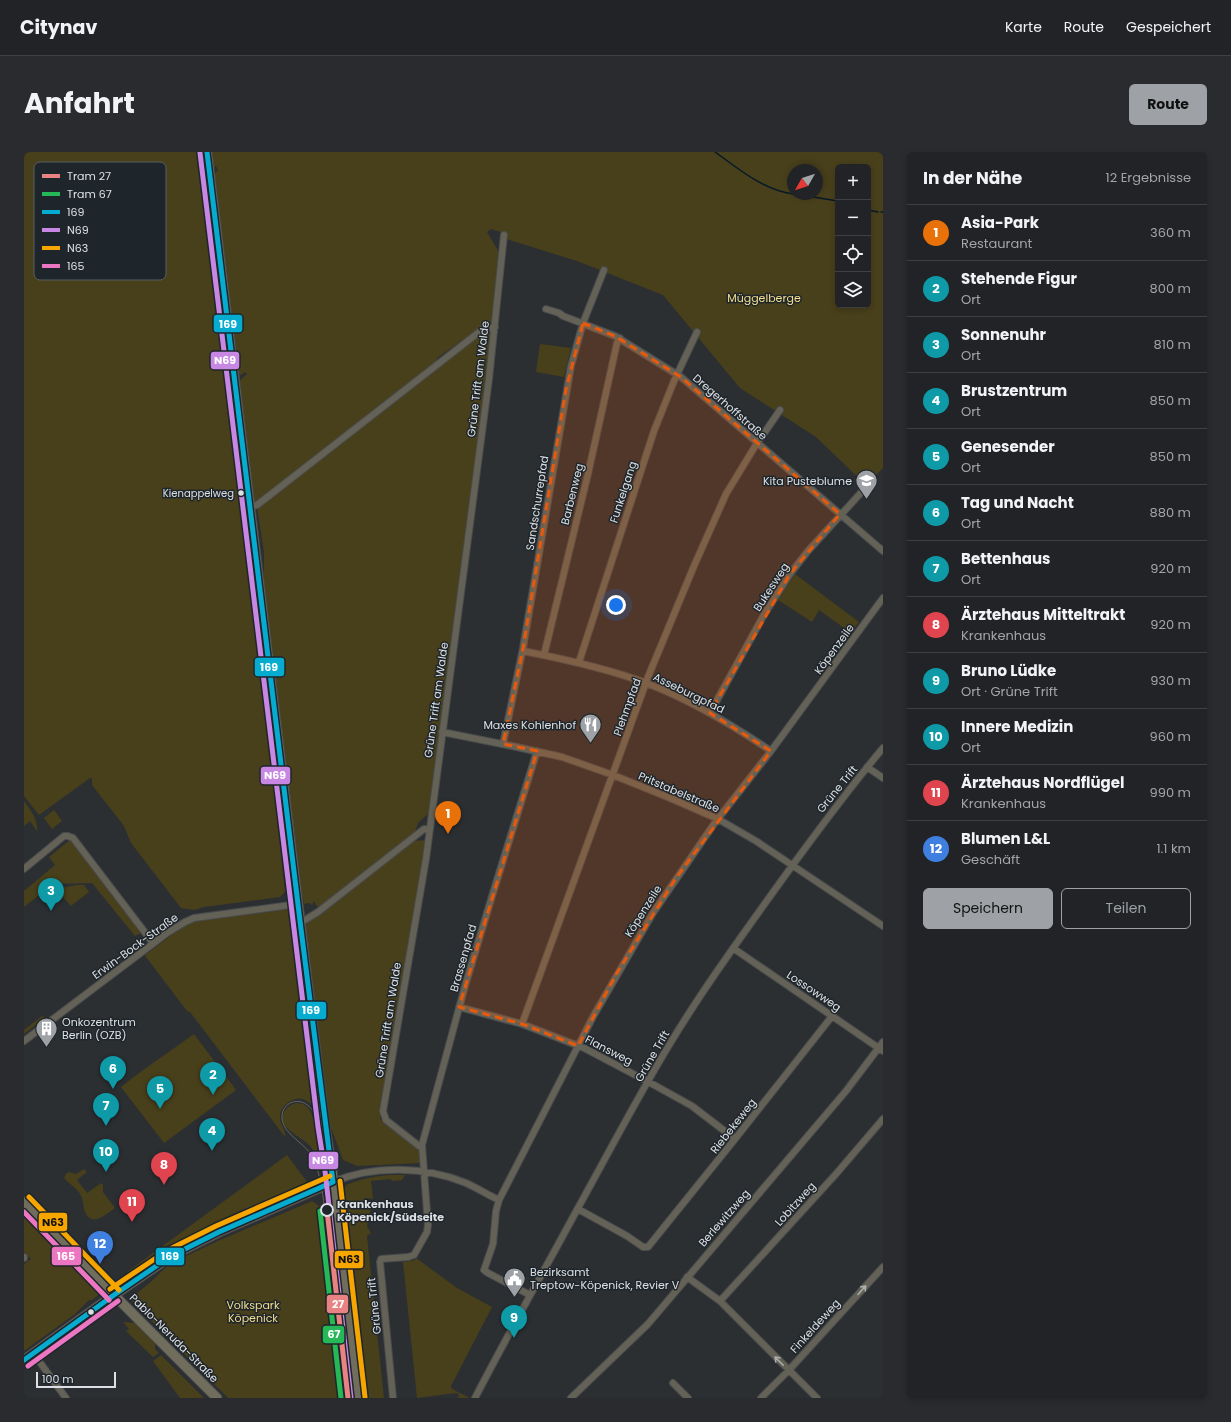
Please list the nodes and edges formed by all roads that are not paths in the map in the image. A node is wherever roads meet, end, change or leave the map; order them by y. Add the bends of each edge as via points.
1 (207, 152) edge
2 (504, 235) dead end
3 (604, 270) dead end
4 (546, 309) dead end
5 (583, 322) junction
6 (495, 327) junction
7 (697, 332) dead end
8 (620, 338) junction
9 (677, 375) junction
10 (780, 410) dead end
11 (757, 444) junction
12 (868, 484) dead end
13 (250, 507) junction
14 (840, 514) junction
15 (883, 551) edge
16 (883, 598) edge
17 (522, 651) junction
18 (544, 655) junction
19 (578, 662) junction
20 (646, 683) junction
21 (710, 713) junction
22 (442, 732) junction
23 (502, 744) junction
24 (883, 748) edge
25 (537, 751) junction
26 (771, 751) junction
27 (867, 766) junction
28 (612, 775) junction
29 (883, 778) edge
30 (718, 819) junction
31 (429, 830) junction
32 (793, 864) junction
33 (24, 869) edge
34 (298, 904) junction
35 (300, 921) junction
36 (883, 926) edge
37 (153, 943) junction
38 (733, 948) junction
39 (459, 1007) junction
40 (833, 1015) junction
41 (522, 1024) junction
42 (24, 1042) edge
43 (883, 1042) edge
44 (578, 1046) junction
45 (881, 1049) edge
46 (648, 1082) junction
47 (883, 1119) edge
48 (735, 1139) junction
49 (422, 1147) junction
50 (425, 1173) junction
51 (333, 1182) junction
52 (499, 1200) junction
53 (24, 1202) edge
54 (578, 1209) junction
55 (883, 1267) edge
56 (687, 1277) junction
57 (114, 1295) junction
58 (530, 1295) junction
59 (720, 1301) junction
60 (34, 1353) junction
61 (24, 1360) edge
62 (789, 1370) junction
63 (673, 1383) dead end
64 (66, 1398) edge
65 (217, 1398) edge
66 (358, 1398) edge
67 (393, 1398) edge
68 (475, 1398) edge
69 (570, 1398) edge
70 (688, 1398) edge
71 (761, 1398) edge
72 (817, 1398) edge

1 - 13 main road
2 - 6 street, Grüne Trift am Walde
3 - 5 street, Sandschurrepfad
4 - 5 street, Dregerhoffstraße
5 - 8 street, Dregerhoffstraße
5 - 17 street, Sandschurrepfad via 566,389
6 - 13 street via 483,329 258,505
6 - 22 street, Grüne Trift am Walde
7 - 9 street, Funkelgang
8 - 9 street, Dregerhoffstraße
8 - 18 street, Barbenweg
9 - 11 street, Dregerhoffstraße
9 - 19 street, Funkelgang via 647,451
10 - 11 street, Plehmpfad
11 - 14 street, Dregerhoffstraße
11 - 20 street, Plehmpfad via 718,510
12 - 14 street, Bukesweg
13 - 34 main road
14 - 15 street, Dregerhoffstraße
14 - 21 street, Bukesweg via 790,574 765,613
16 - 26 street, Köpenzeile
17 - 18 street, Asseburgpfad
17 - 23 street, Sandschurrepfad
18 - 19 street, Asseburgpfad
19 - 20 street, Asseburgpfad
20 - 21 street, Asseburgpfad
20 - 28 street, Plehmpfad
21 - 26 street, Asseburgpfad
22 - 23 street, Pritstabelstraße
22 - 31 street, Grüne Trift am Walde
23 - 25 street, Pritstabelstraße
24 - 27 street, Grüne Trift
25 - 28 street, Pritstabelstraße
25 - 39 street, Brassenpfad
26 - 30 street, Köpenzeile
27 - 29 street
27 - 32 street, Grüne Trift
28 - 30 street, Pritstabelstraße
28 - 41 street, Plehmpfad
30 - 32 street, Pritstabelstraße
30 - 44 street, Köpenzeile via 652,915 609,987
31 - 35 street via 424,829 318,912
31 - 49 street, Grüne Trift am Walde via 383,1111 386,1120
32 - 36 street, Pritstabelstraße
32 - 38 street, Grüne Trift
33 - 37 street via 64,836 73,838
34 - 35 main road
34 - 37 street, Erwin-Bock-Straße via 194,918
35 - 51 main road
37 - 42 street, Erwin-Bock-Straße
38 - 40 street, Lossowweg
38 - 46 street, Grüne Trift
39 - 41 street, Flansweg
39 - 49 street, Brassenpfad
40 - 45 street, Lossowweg
40 - 48 street, Riebekeweg
41 - 44 street, Flansweg
43 - 45 street, Berlewitzweg
44 - 46 street, Flansweg
44 - 52 street, Köpenzeile
45 - 56 street, Berlewitzweg
46 - 48 street, Flansweg via 692,1106
46 - 54 street, Grüne Trift
47 - 59 street, Lobitzweg
48 - 54 street, Riebekeweg via 648,1247 643,1247
49 - 50 street, Brassenpfad
50 - 51 street via 377,1170 349,1175
50 - 52 street via 466,1183
50 - 67 street, Grüne Trift via 427,1232 414,1255 381,1259 380,1262
51 - 57 main road via 171,1256
51 - 66 main road
52 - 58 street, Köpenzeile via 493,1244 484,1270
53 - 57 main road, Pablo-Neruda-Straße
54 - 58 street, Grüne Trift
62 -> 55 street, Finkeldeweg
56 - 59 street
56 - 69 street, Berlewitzweg via 648,1324
57 - 60 main road
57 - 65 main road, Pablo-Neruda-Straße
58 - 68 street, Grüne Trift
62 -> 59 street
60 - 61 main road
60 - 64 street
62 - 71 street, Finkeldeweg
62 - 72 street
63 - 70 street

